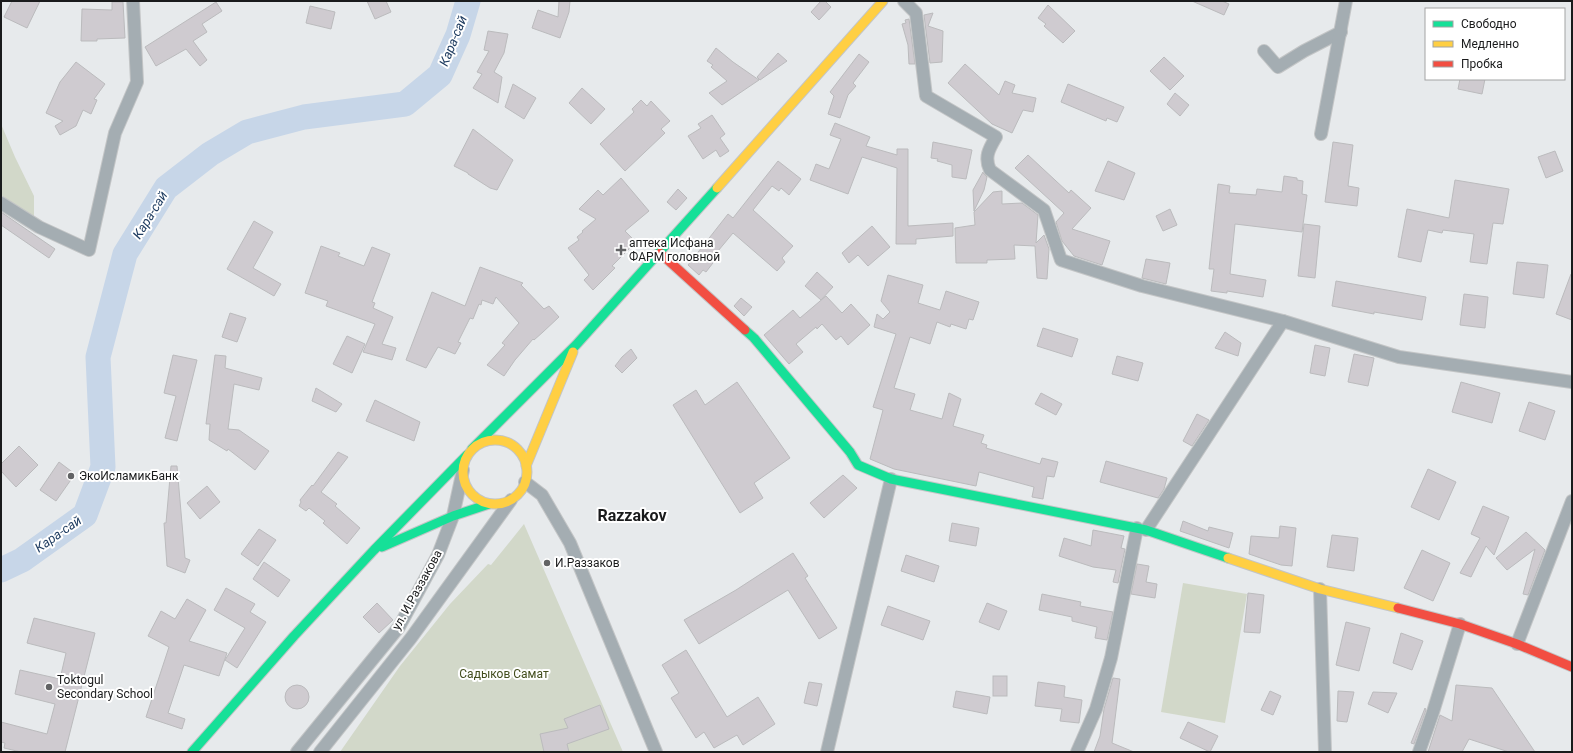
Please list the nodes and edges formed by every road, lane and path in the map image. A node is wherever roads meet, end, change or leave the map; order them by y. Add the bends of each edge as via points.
1 (133, 1) edge
2 (883, 1) edge
3 (904, 1) edge
4 (1346, 1) edge
5 (1341, 32) junction
6 (1264, 51) dead end
7 (1321, 134) dead end
8 (1, 203) edge
9 (660, 253) junction
10 (1283, 321) junction
11 (576, 345) junction
12 (1572, 382) edge
13 (470, 452) junction
14 (526, 466) junction
15 (463, 470) junction
16 (890, 479) junction
17 (525, 482) junction
18 (511, 500) junction
19 (1572, 501) edge
20 (489, 504) junction
21 (453, 516) junction
22 (1142, 529) junction
23 (374, 550) junction
24 (1320, 589) junction
25 (1460, 624) junction
26 (1517, 644) junction
27 (1572, 667) edge
28 (192, 752) edge
29 (297, 752) edge
30 (320, 752) edge
31 (656, 752) edge
32 (827, 752) edge
33 (1077, 752) edge
34 (1325, 752) edge
35 (1419, 752) edge

1 - 8 street via 137,82 115,133 89,250 39,227
2 - 9 main road
3 - 10 street via 916,13 926,96 996,138 988,151 987,164 990,170 1044,210 1062,260 1142,286
4 - 5 street
5 - 6 street via 1278,67
5 - 7 street
9 - 11 main road
9 - 16 main road via 754,338 850,452 858,465
10 - 12 street via 1399,357
10 - 22 street
11 - 13 main road
11 - 14 main road
13 - 14 main road via 486,441 501,440 515,446
13 - 15 main road
13 - 23 main road
14 - 17 main road
15 - 20 main road via 463,478 469,492
15 - 21 street, ул. И.Раззакова
16 - 22 main road
16 - 32 street
17 - 18 main road
17 - 31 street via 542,495 570,542
18 - 20 main road
18 - 30 street, ул. И.Раззакова via 411,638
19 - 26 street
20 - 21 main road
21 - 23 main road
21 - 29 street, ул. И.Раззакова via 438,555 399,627
22 - 24 main road
22 - 33 street via 1111,658 1096,709
23 - 28 main road
24 - 25 main road
24 - 34 street
25 - 26 main road
25 - 35 street
26 - 27 main road

